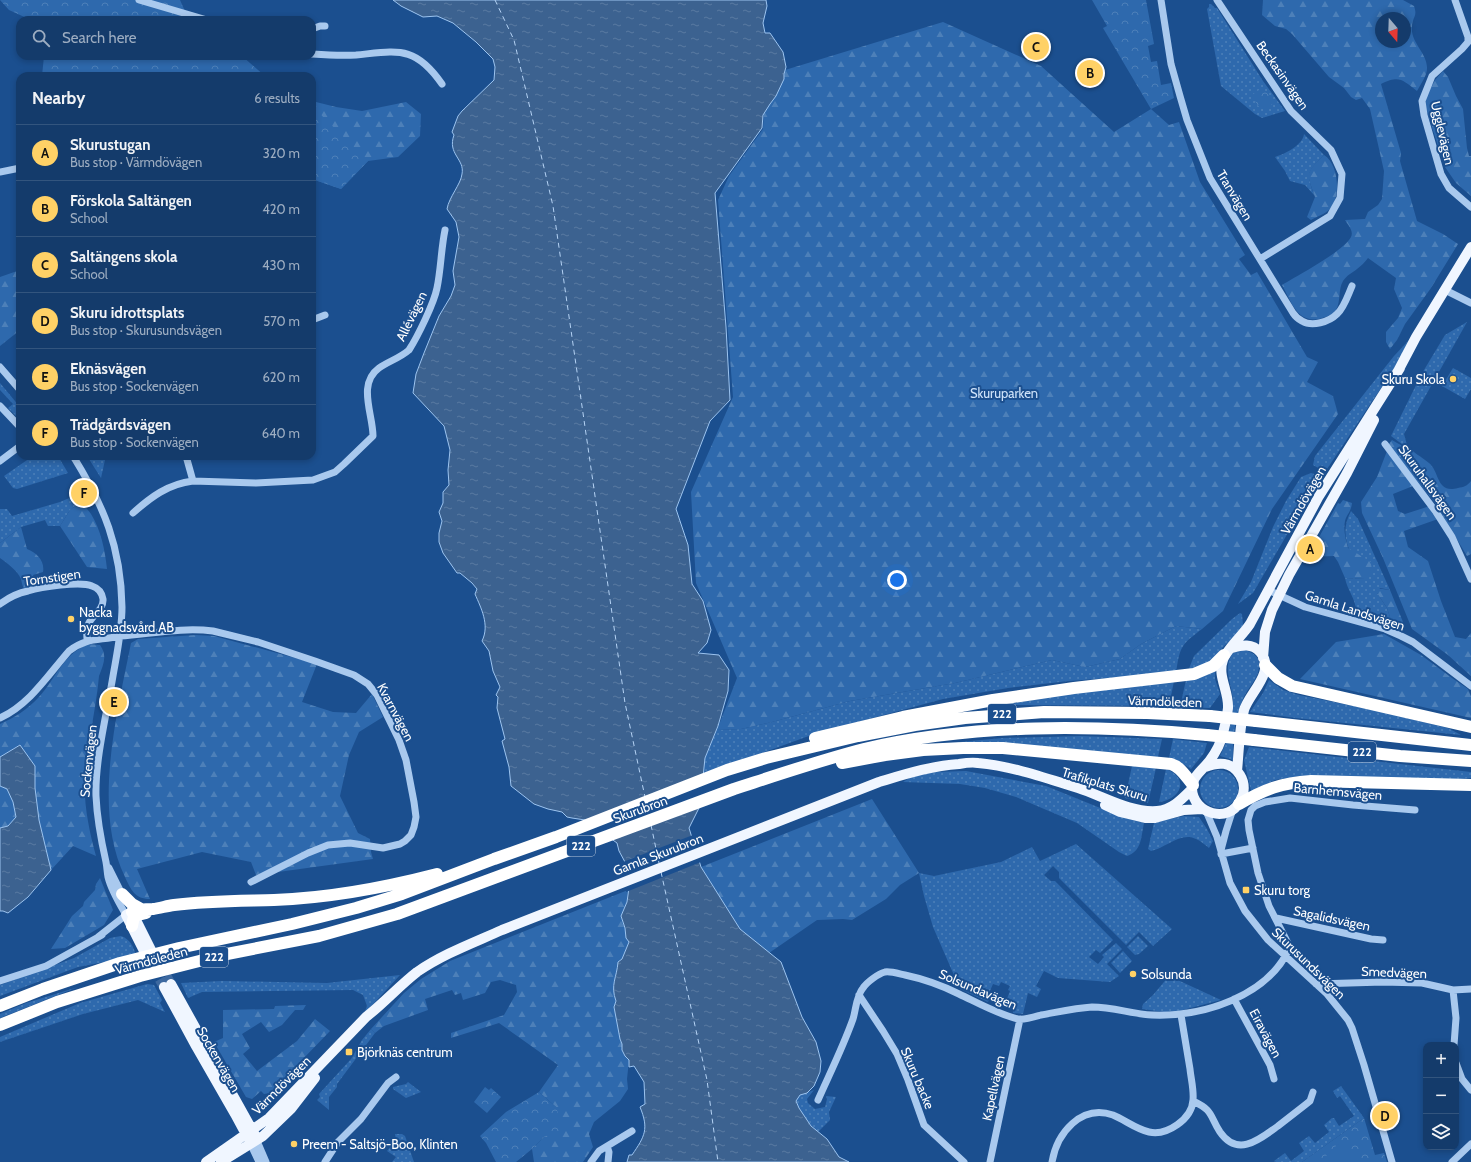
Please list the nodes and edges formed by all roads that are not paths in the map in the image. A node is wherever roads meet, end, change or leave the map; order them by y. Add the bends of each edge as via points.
1 (139, 0) edge
2 (1161, 0) edge
3 (1218, 0) edge
4 (1455, 0) edge
5 (193, 16) edge
6 (325, 26) dead end
7 (316, 28) edge
8 (316, 54) edge
9 (442, 84) dead end
10 (16, 169) edge
11 (0, 172) edge
12 (1471, 207) edge
13 (445, 230) dead end
14 (1471, 247) edge
15 (1260, 258) junction
16 (1352, 286) dead end
17 (1445, 290) junction
18 (1471, 303) edge
19 (325, 315) dead end
20 (316, 318) edge
21 (0, 367) edge
22 (1400, 368) junction
23 (16, 385) edge
24 (0, 406) edge
25 (16, 423) edge
26 (1385, 444) dead end
27 (16, 449) edge
28 (76, 460) edge
29 (187, 460) edge
30 (0, 461) edge
31 (193, 481) junction
32 (133, 513) dead end
33 (1471, 579) edge
34 (1268, 590) junction
35 (1279, 595) junction
36 (0, 604) edge
37 (120, 636) junction
38 (87, 640) junction
39 (1228, 651) junction
40 (1264, 661) junction
41 (1471, 686) edge
42 (0, 718) edge
43 (1471, 727) edge
44 (856, 732) junction
45 (1471, 745) edge
46 (866, 754) junction
47 (1471, 761) edge
48 (1205, 766) junction
49 (1237, 771) junction
50 (879, 782) joint
51 (1471, 785) edge
52 (1192, 787) junction
53 (1236, 807) junction
54 (1204, 810) junction
55 (1415, 810) dead end
56 (1151, 815) junction
57 (1253, 848) junction
58 (1221, 854) junction
59 (107, 864) junction
60 (251, 882) dead end
61 (421, 882) junction
62 (122, 894) joint
63 (429, 903) joint
64 (132, 916) junction
65 (1276, 918) junction
66 (1383, 940) dead end
67 (148, 952) tunnel mouth
68 (448, 954) joint
69 (1286, 957) junction
70 (0, 981) edge
71 (1316, 984) junction
72 (167, 985) tunnel mouth
73 (1471, 989) edge
74 (1453, 990) junction
75 (859, 995) junction
76 (1234, 999) junction
77 (0, 1006) edge
78 (1181, 1015) junction
79 (366, 1017) junction
80 (1020, 1019) junction
81 (1, 1025) edge
82 (1454, 1042) edge
83 (1459, 1071) edge
84 (396, 1077) dead end
85 (1274, 1079) dead end
86 (1471, 1090) edge
87 (1313, 1092) dead end
88 (818, 1100) dead end
89 (1193, 1101) junction
90 (632, 1131) dead end
91 (249, 1132) junction
92 (254, 1143) junction
93 (1471, 1144) edge
94 (607, 1146) junction
95 (989, 1161) edge
96 (206, 1162) edge
97 (221, 1162) edge
98 (260, 1162) edge
99 (266, 1162) edge
100 (325, 1162) edge
101 (591, 1162) edge
102 (608, 1162) edge
103 (964, 1162) edge
104 (1052, 1162) edge
105 (1392, 1162) edge
106 (1452, 1162) edge

1 - 5 street
2 - 15 street, Tranvägen via 1172,64 1187,120 1210,178
3 - 15 street, Beckasinvägen via 1287,106 1331,150 1342,174 1340,198 1330,216
4 - 12 street, Ugglevägen via 1468,42 1432,76 1422,101 1440,174 1449,188
6 - 7 street
8 - 9 street via 355,55 381,52 410,54 421,59
10 - 11 street
13 - 31 street, Allévägen via 437,290 412,344 404,354 379,368 369,382 367,394 373,436 370,440 335,472 313,480 256,483
14 - 17 main road, Värmdövägen
15 - 16 street, Tranvägen via 1292,313 1302,322 1316,324 1332,319 1338,313
17 - 18 street
17 - 22 main road, Värmdövägen
19 - 20 street
21 - 23 street
22 - 34 main road, Värmdövägen via 1319,496
22 - 35 main road, Värmdövägen via 1347,472
24 - 25 street
26 - 33 street, Skuruhallsvägen via 1452,537
27 - 30 street
28 - 37 street, Sockenvägen via 104,512 112,534 120,585
29 - 31 street
31 - 32 street, Allévägen via 162,491
34 - 35 street, Gamla Landsvägen
34 - 39 main road, Värmdövägen via 1246,630
35 - 40 main road, Värmdövägen via 1266,628
35 - 41 street, Gamla Landsvägen via 1306,607 1401,636 1413,642
36 - 38 street, Tornstigen via 28,590 88,584 94,586 102,593 103,602 87,626
37 - 38 street, Kvarnvägen
37 - 59 street, Sockenvägen via 98,761 96,794 100,836
37 - 60 street, Kvarnvägen via 201,629 213,631 284,650 354,675 368,684 377,695 406,760 416,817 412,835 392,847 350,843 320,847
38 - 42 street via 68,651 27,700
39 - 40 main road via 1243,645 1251,646 1258,650
39 - 44 highway via 1204,671 993,700
39 - 48 main road, Trafikplats Skuru via 1221,670 1228,707 1220,741
40 - 43 highway via 1278,678 1292,686
40 - 49 main road via 1260,684 1244,710
44 - 45 highway, Värmdöleden / 222, bridge via 990,715 1044,712 1147,713 1210,716
44 - 61 highway, Skurubron / 222 via 818,737 556,837
46 - 47 highway, 222, bridge via 938,737 1038,728 1080,728 1208,735 1400,756
46 - 52 highway via 1003,748 1171,764 1182,771
46 - 63 highway, Skurubron / 222 via 785,773 734,789
48 - 49 main road via 1223,763
48 - 52 main road, Trafikplats Skuru via 1197,774
49 - 53 main road via 1244,786 1242,798
50 - 56 main road, Trafikplats Skuru via 936,766 975,763 1000,766 1051,780 1114,809
50 - 68 main road, Gamla Skurubron via 502,930
51 - 53 highway via 1293,782 1268,789
52 - 54 main road via 1195,800
52 - 56 main road, Trafikplats Skuru via 1173,806
53 - 54 main road, Trafikplats Skuru via 1223,814
53 - 58 street, Skurusundsvägen via 1226,831
54 - 56 main road, Trafikplats Skuru
54 - 58 street, Skurusundsvägen via 1217,837
55 - 57 street, Barnhemsvägen via 1290,798 1272,800 1251,810 1248,820
57 - 58 street
57 - 65 street, Barnhemsvägen via 1263,890
58 - 69 street, Skurusundsvägen via 1230,883 1245,910 1268,940
59 - 62 street, Sockenvägen
59 - 64 street, Sockenvägen via 114,894
61 - 64 highway via 338,895 174,905
61 - 77 highway, Värmdöleden / 222 via 402,894 356,908 120,963
62 - 64 highway via 132,904
63 - 81 highway, Värmdöleden / 222 via 332,932 227,954 140,976 57,1002
64 - 67 main road, Sockenvägen
64 - 70 street via 46,966
65 - 66 street, Sagalidsvägen via 1363,938
65 - 69 street, Barnhemsvägen via 1290,947
68 - 79 main road, Värmdövägen via 417,972
69 - 71 street, Skurusundsvägen
69 - 76 street, Solsundavägen via 1265,981
71 - 74 street, Smedvägen via 1422,983
71 - 105 street, Skurusundsvägen via 1337,1006 1352,1028
72 - 91 main road, Sockenvägen
73 - 74 street, Smedvägen
74 - 82 street via 1456,1018
75 - 80 street, Solsundavägen via 873,979 885,972 898,973 958,993 992,1010
75 - 88 street, Solsundavägen via 853,1019
75 - 103 street, Skuru backe via 896,1054 924,1125
76 - 78 street, Solsundavägen
76 - 85 street, Eiravägen via 1270,1065
78 - 80 street, Solsundavägen via 1150,1015 1091,1007
78 - 89 street
79 - 91 main road, Värmdövägen via 285,1103
79 - 92 main road, Värmdövägen via 291,1109
80 - 95 street, Kapellvägen
83 - 86 street
84 - 100 street via 338,1142
87 - 89 street via 1305,1106 1260,1139 1239,1145 1228,1141 1220,1132 1208,1109
89 - 104 street via 1181,1122 1174,1128 1162,1132 1150,1132 1111,1114 1098,1113 1079,1117 1065,1130 1054,1150
90 - 94 street
91 - 92 main road, Sockenvägen
91 - 96 main road, Värmdövägen
92 - 97 main road, Värmdövägen
92 - 98 street
92 - 99 street
93 - 106 street
94 - 101 street via 599,1151
94 - 102 street

